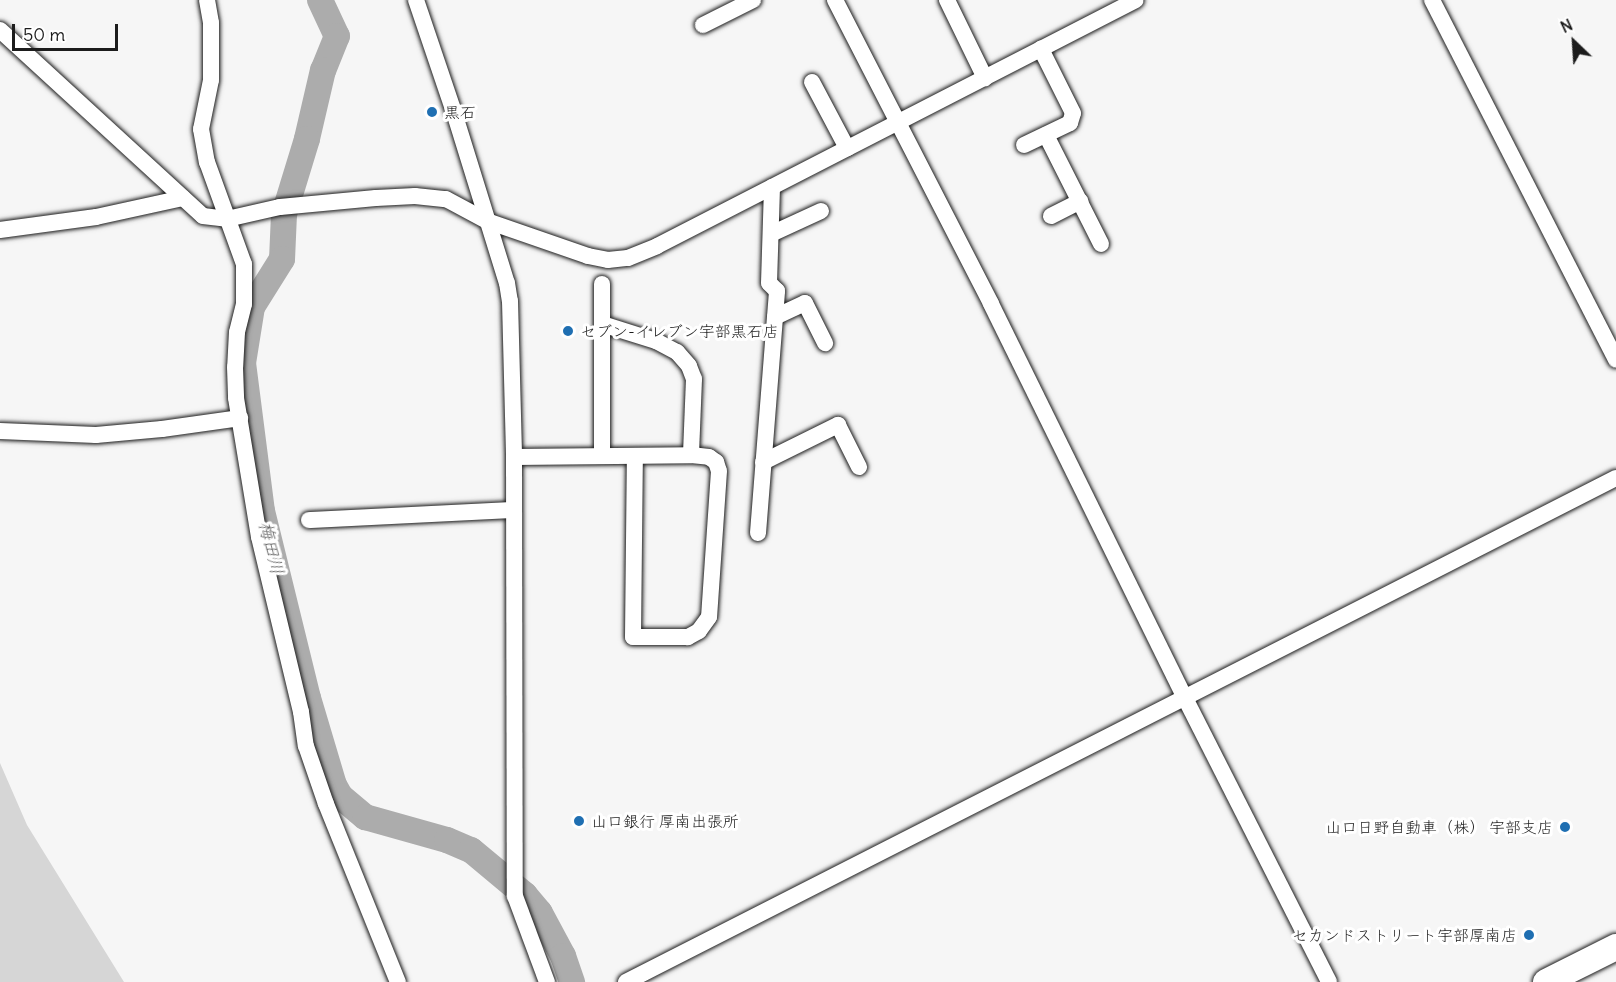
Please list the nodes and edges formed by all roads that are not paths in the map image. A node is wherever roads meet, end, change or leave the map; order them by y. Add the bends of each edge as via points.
1 (207, 0) edge
2 (416, 0) edge
3 (753, 0) edge
4 (835, 0) edge
5 (947, 0) edge
6 (1136, 0) edge
7 (1432, 0) edge
8 (703, 25) dead end
9 (0, 30) edge
10 (1041, 49) junction
11 (985, 78) junction
12 (812, 82) dead end
13 (898, 122) junction
14 (1046, 135) junction
15 (1024, 146) dead end
16 (847, 148) junction
17 (772, 188) junction
18 (183, 198) junction
19 (1080, 201) junction
20 (821, 211) dead end
21 (1051, 216) dead end
22 (227, 219) junction
23 (487, 221) junction
24 (0, 230) edge
25 (771, 234) junction
26 (1101, 244) dead end
27 (602, 284) dead end
28 (775, 317) junction
29 (602, 324) junction
30 (825, 343) dead end
31 (1616, 360) edge
32 (240, 418) junction
33 (0, 431) edge
34 (691, 455) junction
35 (602, 456) junction
36 (634, 456) junction
37 (514, 457) junction
38 (764, 462) junction
39 (859, 467) dead end
40 (1616, 478) edge
41 (514, 510) junction
42 (309, 520) dead end
43 (758, 533) dead end
44 (1185, 698) junction
45 (1616, 947) edge
46 (1616, 960) edge
47 (398, 982) edge
48 (547, 982) edge
49 (626, 982) edge
50 (1329, 982) edge
51 (1546, 982) edge
52 (1573, 982) edge

1 - 22 street via 211,80 201,129 207,162
2 - 23 street
3 - 8 street
4 - 13 street
5 - 11 street
6 - 10 street
7 - 31 street
9 - 18 street
10 - 11 street
10 - 14 street via 1073,113 1070,123
11 - 13 street
12 - 16 street
13 - 16 street
13 - 44 street
14 - 15 street
14 - 19 street
16 - 17 street
17 - 23 street via 628,258 588,256
17 - 25 street
18 - 22 street via 203,216
18 - 24 street via 96,217
19 - 21 street
19 - 26 street
20 - 25 street
22 - 23 street via 288,206 415,196 446,199
22 - 32 street via 244,264 244,304 235,367
23 - 37 street via 510,301
25 - 28 street via 769,283 777,291
27 - 29 street
28 - 30 street via 805,303
28 - 38 street
29 - 34 street via 667,346 689,366 694,380
29 - 35 street
32 - 33 street via 96,435
32 - 47 street via 259,537 306,746
34 - 36 street
34 - 36 street via 709,457 719,471 709,617 699,632 688,637 633,637
35 - 36 street
35 - 37 street
37 - 41 street
38 - 39 street via 838,425
38 - 43 street
40 - 44 street
41 - 42 street
41 - 48 street via 515,896
44 - 49 street
44 - 50 street
45 - 51 highway
46 - 52 highway

